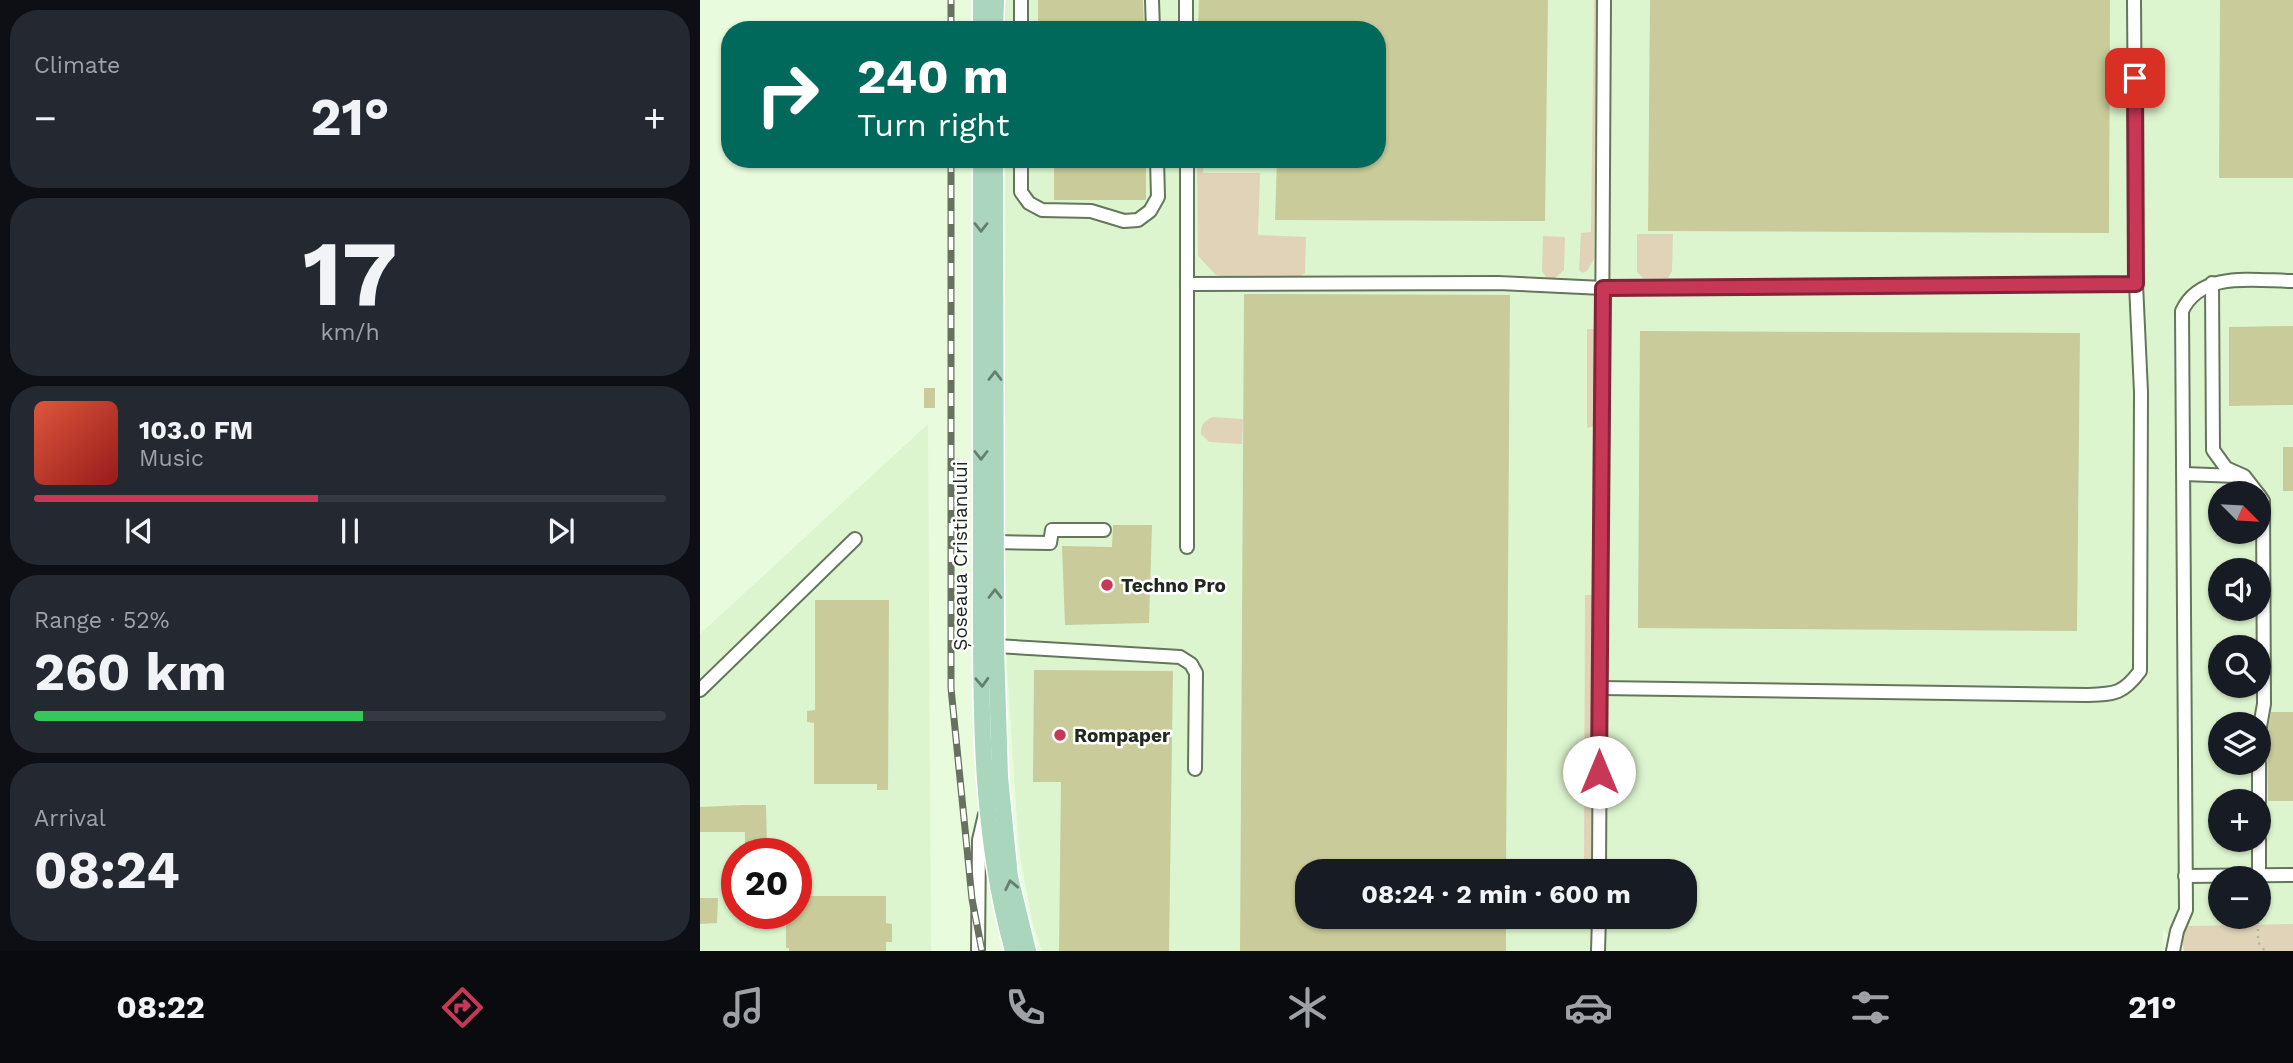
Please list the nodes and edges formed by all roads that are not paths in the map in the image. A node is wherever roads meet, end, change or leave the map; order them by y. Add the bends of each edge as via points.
1 (981, 0) edge
2 (996, 0) edge
3 (1021, 0) edge
4 (1152, 0) edge
5 (1186, 0) edge
6 (1604, 0) edge
7 (2134, 0) edge
8 (981, 21) edge
9 (995, 21) edge
10 (1021, 21) edge
11 (1153, 21) edge
12 (1186, 21) edge
13 (981, 168) edge
14 (995, 168) edge
15 (1021, 168) edge
16 (1157, 168) edge
17 (1187, 168) edge
18 (2293, 281) edge
19 (2212, 283) junction
20 (1187, 284) junction
21 (2136, 284) junction
22 (1603, 288) junction
23 (2184, 474) junction
24 (2244, 476) junction
25 (2248, 481) edge
26 (1104, 530) dead end
27 (855, 538) dead end
28 (995, 542) junction
29 (2263, 544) edge
30 (1187, 547) dead end
31 (996, 646) junction
32 (1600, 688) junction
33 (700, 690) edge
34 (2263, 712) edge
35 (1195, 769) dead end
36 (987, 807) junction
37 (1599, 859) edge
38 (2271, 875) edge
39 (2293, 875) edge
40 (2185, 876) junction
41 (2208, 876) edge
42 (1599, 929) edge
43 (2177, 930) junction
44 (978, 951) edge
45 (1013, 951) edge
46 (1028, 951) edge
47 (1598, 951) edge
48 (2173, 951) edge
49 (2180, 951) edge

1 - 8 main road
2 - 9 main road
3 - 10 street
4 - 11 street
5 - 12 street
6 - 22 street
7 - 21 street
13 -> 36 main road, Șoseaua Cristianului via 981,646
28 -> 14 main road, Șoseaua Cristianului
15 - 16 street via 1021,192 1042,210 1091,211 1124,221 1150,211 1158,197
17 - 20 street
18 - 19 street
19 - 23 street via 2187,300 2182,311
19 - 24 street via 2213,450 2226,468
20 - 22 street via 1498,283
20 - 30 street
21 - 22 street
21 - 32 street via 2141,392 2140,671 2127,689 2087,695
22 - 32 street
23 - 24 street
23 - 40 street
24 - 25 street
26 - 28 street via 1052,530 1050,542
27 - 33 street
31 -> 28 main road, Șoseaua Cristianului
29 - 34 street
31 - 35 street via 1180,657 1196,673
46 -> 31 main road, Șoseaua Cristianului via 1010,877 1000,777
32 - 37 street
36 - 44 street, Șoseaua Cristianului via 979,840
36 - 45 main road via 994,869
38 - 39 street
40 - 41 street
40 - 43 street via 2186,910
42 - 47 street
43 - 48 street
43 - 49 street

